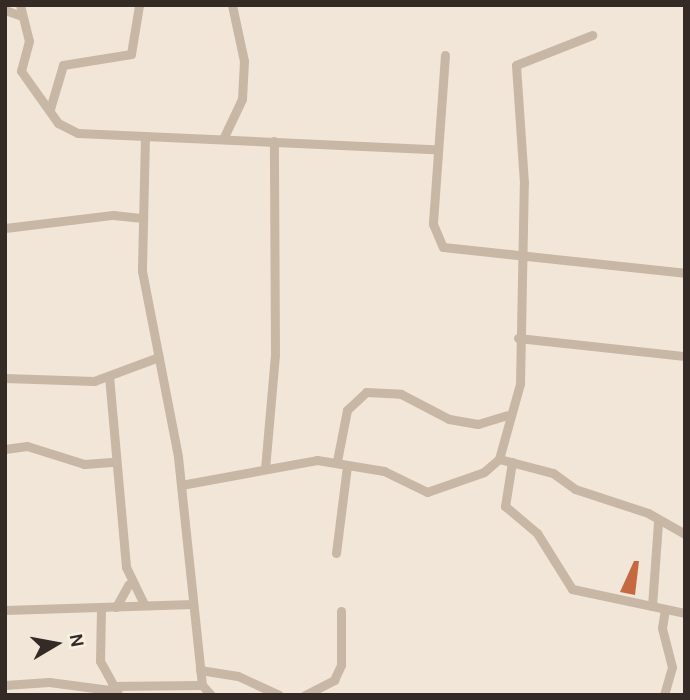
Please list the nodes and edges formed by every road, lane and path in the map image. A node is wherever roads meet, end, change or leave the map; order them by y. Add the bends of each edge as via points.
1 (139, 5) edge
2 (232, 5) edge
3 (5, 10) edge
4 (20, 10) edge
5 (592, 35) dead end
6 (445, 55) dead end
7 (50, 109) junction
8 (145, 136) junction
9 (223, 139) junction
10 (274, 141) junction
11 (435, 149) junction
12 (143, 218) junction
13 (5, 228) edge
14 (520, 257) junction
15 (685, 273) edge
16 (518, 338) junction
17 (685, 356) edge
18 (159, 357) junction
19 (109, 376) junction
20 (5, 378) edge
21 (507, 415) junction
22 (5, 449) edge
23 (499, 458) junction
24 (115, 462) junction
25 (512, 462) junction
26 (342, 464) junction
27 (265, 469) junction
28 (181, 485) junction
29 (658, 522) junction
30 (685, 534) edge
31 (336, 553) dead end
32 (129, 584) junction
33 (144, 604) junction
34 (193, 604) junction
35 (652, 606) junction
36 (116, 607) junction
37 (5, 610) edge
38 (100, 610) junction
39 (666, 610) junction
40 (341, 611) dead end
41 (685, 613) edge
42 (200, 670) junction
43 (5, 685) edge
44 (202, 685) junction
45 (116, 691) edge
46 (211, 695) edge
47 (279, 695) edge
48 (305, 695) edge
49 (664, 695) edge

1 - 7 street via 131,54 64,65
2 - 9 street via 244,61 242,99
3 - 4 street
4 - 7 street via 29,41 21,71
5 - 14 street via 516,65 524,183
6 - 11 street
7 - 8 street via 58,123 78,133
8 - 9 street
8 - 12 street
9 - 10 street
10 - 11 street
10 - 27 street via 275,355
11 - 14 street via 434,238 443,247
12 - 13 street via 113,215
12 - 18 street via 142,271
14 - 15 street
14 - 16 street
16 - 17 street
16 - 21 street via 520,384
18 - 19 street
18 - 28 street
19 - 20 street via 94,381
19 - 24 street
21 - 23 street
21 - 26 street via 478,424 450,419 401,394 366,392 346,410
22 - 24 street via 27,446 84,464
23 - 25 street
23 - 26 street via 484,472 428,492 384,471
24 - 32 street
25 - 29 street via 553,473 575,489
25 - 35 street via 505,506 537,533 563,580 572,589
26 - 27 street
26 - 31 street
27 - 28 street
28 - 34 street
29 - 30 street
29 - 35 street
32 - 33 street
32 - 36 street
33 - 34 street
33 - 36 street
34 - 42 street
35 - 39 street
36 - 38 street
37 - 38 street
38 - 45 street via 100,661
39 - 41 street
39 - 49 street via 662,628 672,667
40 - 48 street via 337,673
42 - 44 street
42 - 47 street via 238,676
43 - 45 street via 49,682
44 - 45 street
44 - 46 street

